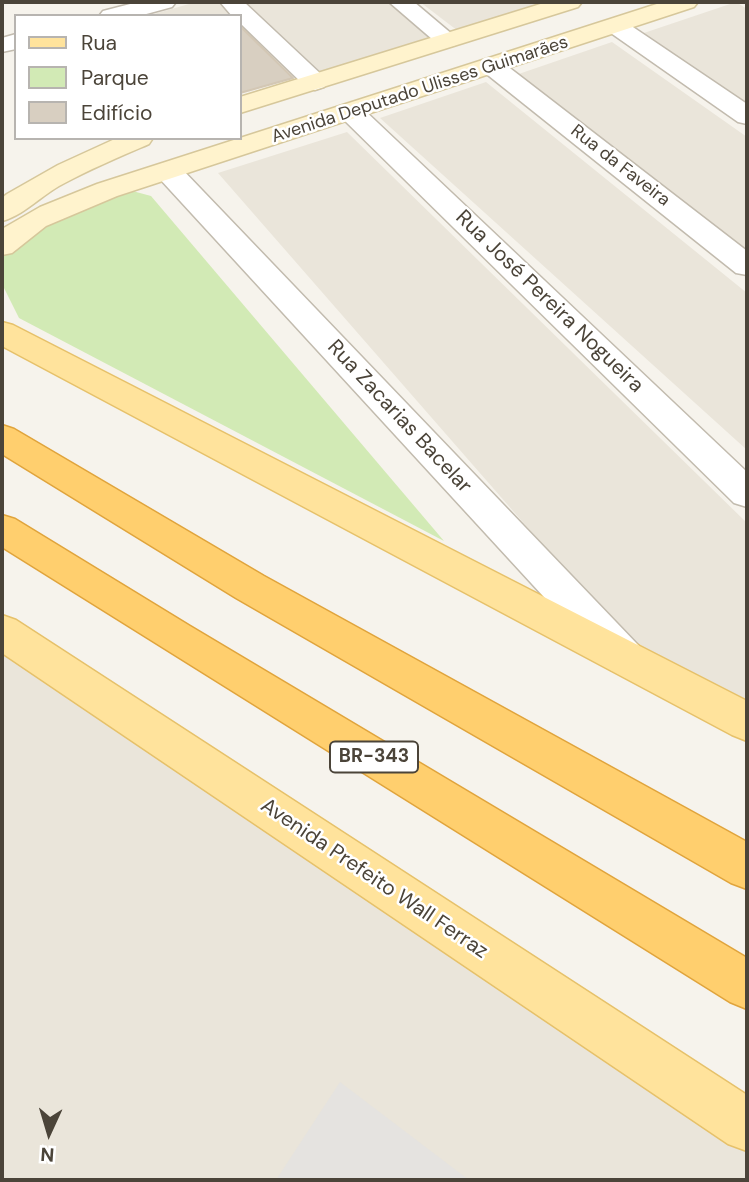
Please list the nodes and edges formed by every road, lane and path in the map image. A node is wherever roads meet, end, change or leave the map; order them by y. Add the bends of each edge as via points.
1 (231, 2) edge
2 (400, 2) edge
3 (570, 2) edge
4 (686, 2) edge
5 (159, 3) edge
6 (118, 14) edge
7 (616, 26) junction
8 (447, 40) junction
9 (493, 67) junction
10 (315, 82) junction
11 (242, 104) edge
12 (352, 112) junction
13 (747, 116) edge
14 (135, 140) edge
15 (93, 158) junction
16 (169, 172) junction
17 (107, 190) junction
18 (2, 212) edge
19 (2, 246) edge
20 (747, 266) edge
21 (2, 333) edge
22 (2, 438) edge
23 (747, 493) edge
24 (2, 529) edge
25 (2, 632) edge
26 (629, 662) junction
27 (747, 722) edge
28 (747, 867) edge
29 (747, 985) edge
30 (747, 1125) edge

1 - 10 street
2 - 8 street
3 - 8 street, Avenida Deputado Ulisses Guimarães
4 - 7 street, Avenida Deputado Ulisses Guimarães
5 - 6 street
7 - 9 street, Avenida Deputado Ulisses Guimarães
7 - 13 street
8 - 10 street, Avenida Deputado Ulisses Guimarães
9 - 12 street, Avenida Deputado Ulisses Guimarães
9 - 20 street, Rua da Faveira
10 - 11 street, Avenida Deputado Ulisses Guimarães
12 - 16 street, Avenida Deputado Ulisses Guimarães
12 - 23 street, Rua José Pereira Nogueira
14 - 15 street
15 - 17 street via 94,181
15 - 18 street
16 - 17 street, Avenida Deputado Ulisses Guimarães
16 - 26 street, Rua Zacarias Bacelar
17 - 19 street, Avenida Deputado Ulisses Guimarães via 45,216
21 - 26 main road
22 - 28 highway via 250,587
24 - 29 highway, BR-343
25 - 30 main road, Avenida Prefeito Wall Ferraz
26 - 27 main road

